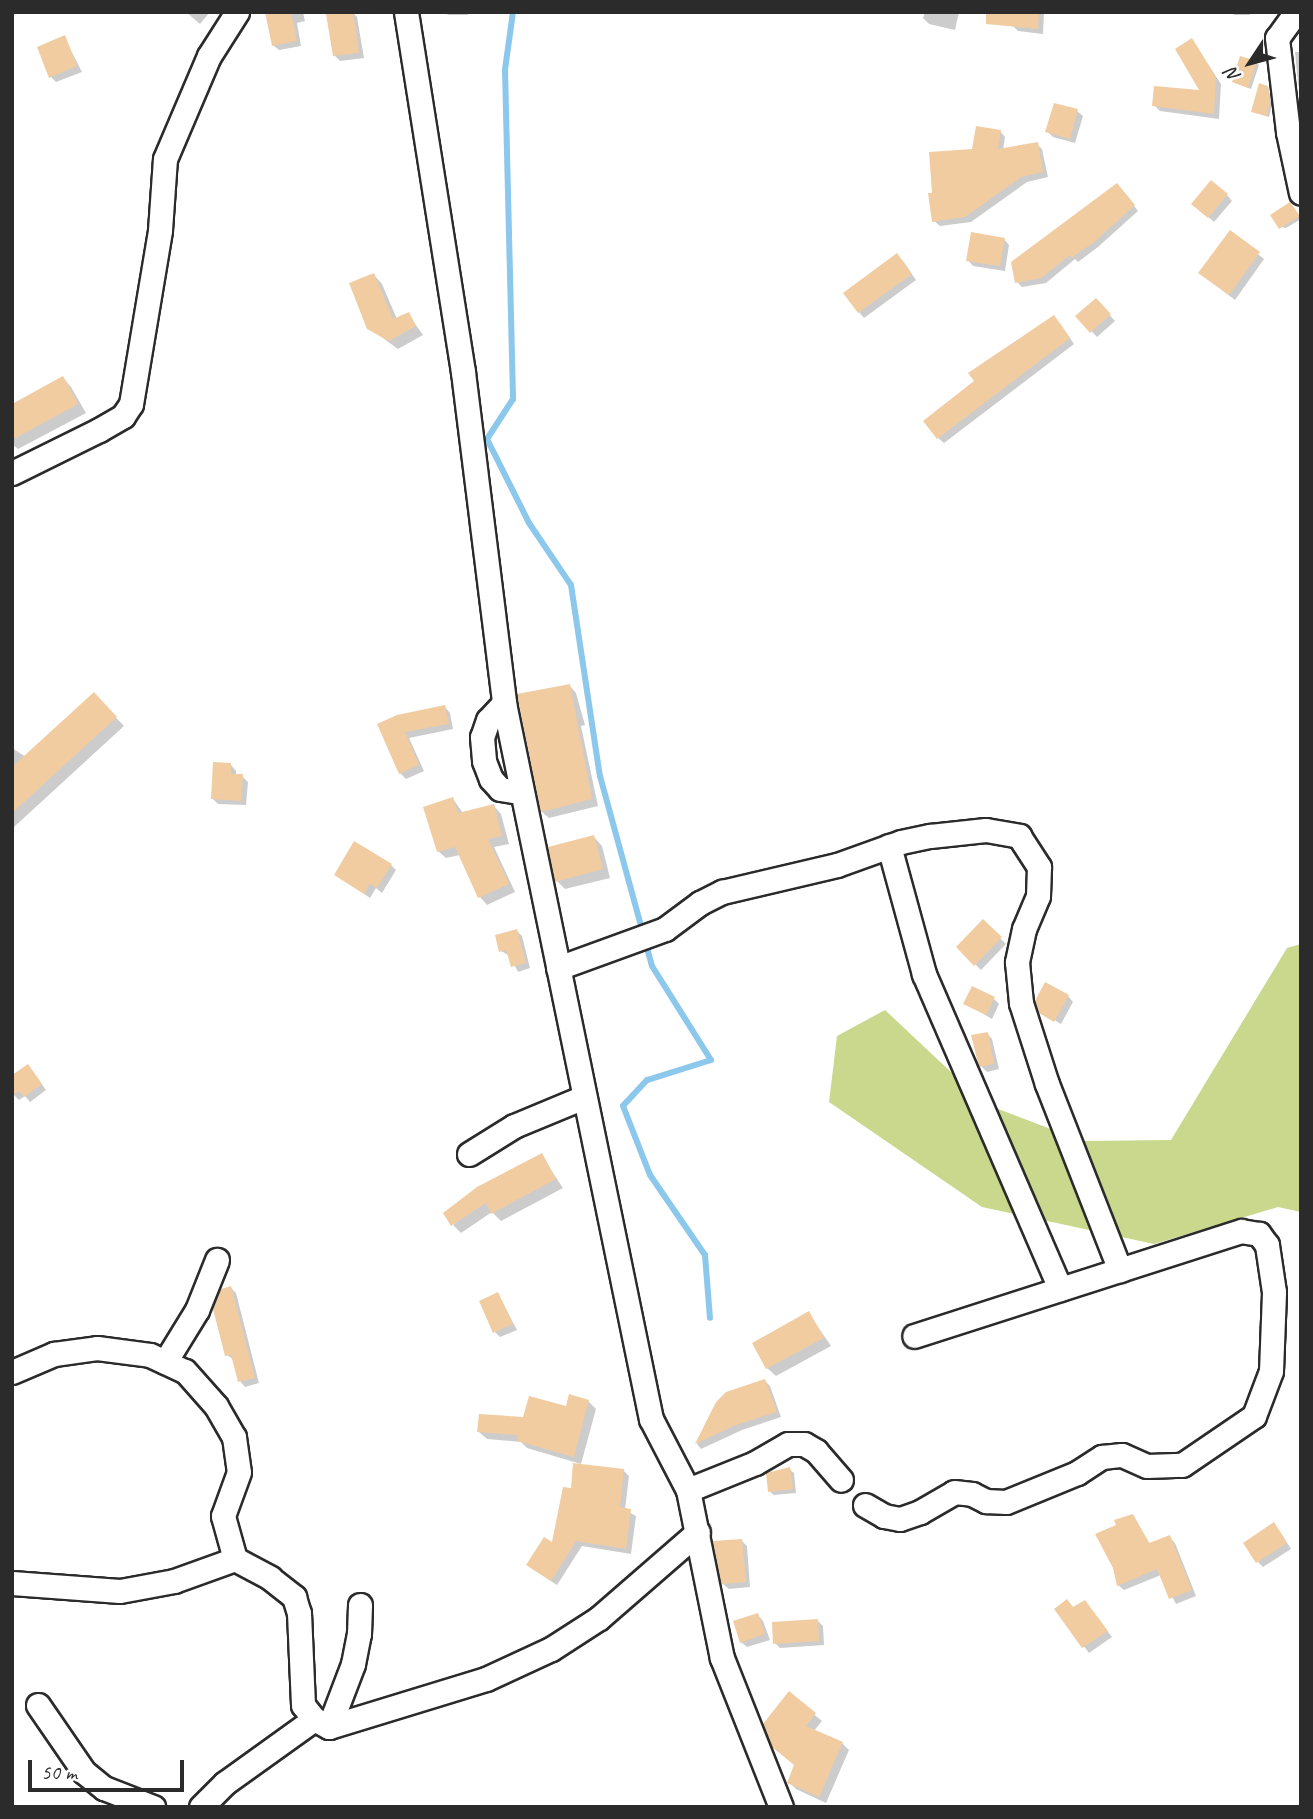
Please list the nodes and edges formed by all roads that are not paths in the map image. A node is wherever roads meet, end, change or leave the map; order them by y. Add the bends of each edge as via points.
1 (237, 12) edge
2 (406, 12) edge
3 (1296, 12) edge
4 (1301, 193) edge
5 (12, 473) edge
6 (888, 846) junction
7 (558, 968) junction
8 (584, 1097) junction
9 (469, 1154) dead end
10 (217, 1260) dead end
11 (1120, 1270) junction
12 (1060, 1289) junction
13 (914, 1336) dead end
14 (165, 1362) junction
15 (12, 1372) edge
16 (841, 1480) dead end
17 (688, 1490) junction
18 (865, 1505) dead end
19 (698, 1532) junction
20 (235, 1559) junction
21 (12, 1583) edge
22 (360, 1605) dead end
23 (38, 1705) dead end
24 (322, 1723) junction
25 (153, 1807) edge
26 (201, 1807) edge
27 (781, 1807) edge

1 - 5 street via 209,56 165,159 160,230 131,404 123,416 99,430
2 - 7 street via 463,372 505,703
3 - 4 street via 1277,38 1288,132
6 - 7 street via 837,865 722,892 665,929
6 - 11 street via 986,830 1019,836 1039,867 1038,896 1017,962 1020,1003
6 - 12 street via 924,974
7 - 8 street
8 - 9 street via 514,1126
8 - 17 street via 651,1419
10 - 14 street via 197,1310
11 - 12 street
11 - 18 street via 1241,1231 1259,1234 1267,1245 1274,1305 1271,1371 1254,1416 1182,1465 1147,1466 1122,1455 1102,1457 1066,1478 1006,1502 954,1492 920,1513 900,1519
12 - 13 street
14 - 15 street via 150,1355 97,1348 54,1354
14 - 20 street via 185,1371 216,1406 234,1437 239,1472 223,1516
16 - 17 street via 816,1451 804,1444 788,1444
17 - 19 street
19 - 24 street via 600,1618 551,1649 486,1679
19 - 27 street via 722,1658
20 - 21 street via 174,1581 120,1591
20 - 24 street via 294,1597 299,1613 303,1704
22 - 24 street via 353,1664
23 - 25 street via 84,1772 104,1788
24 - 26 street via 225,1783

